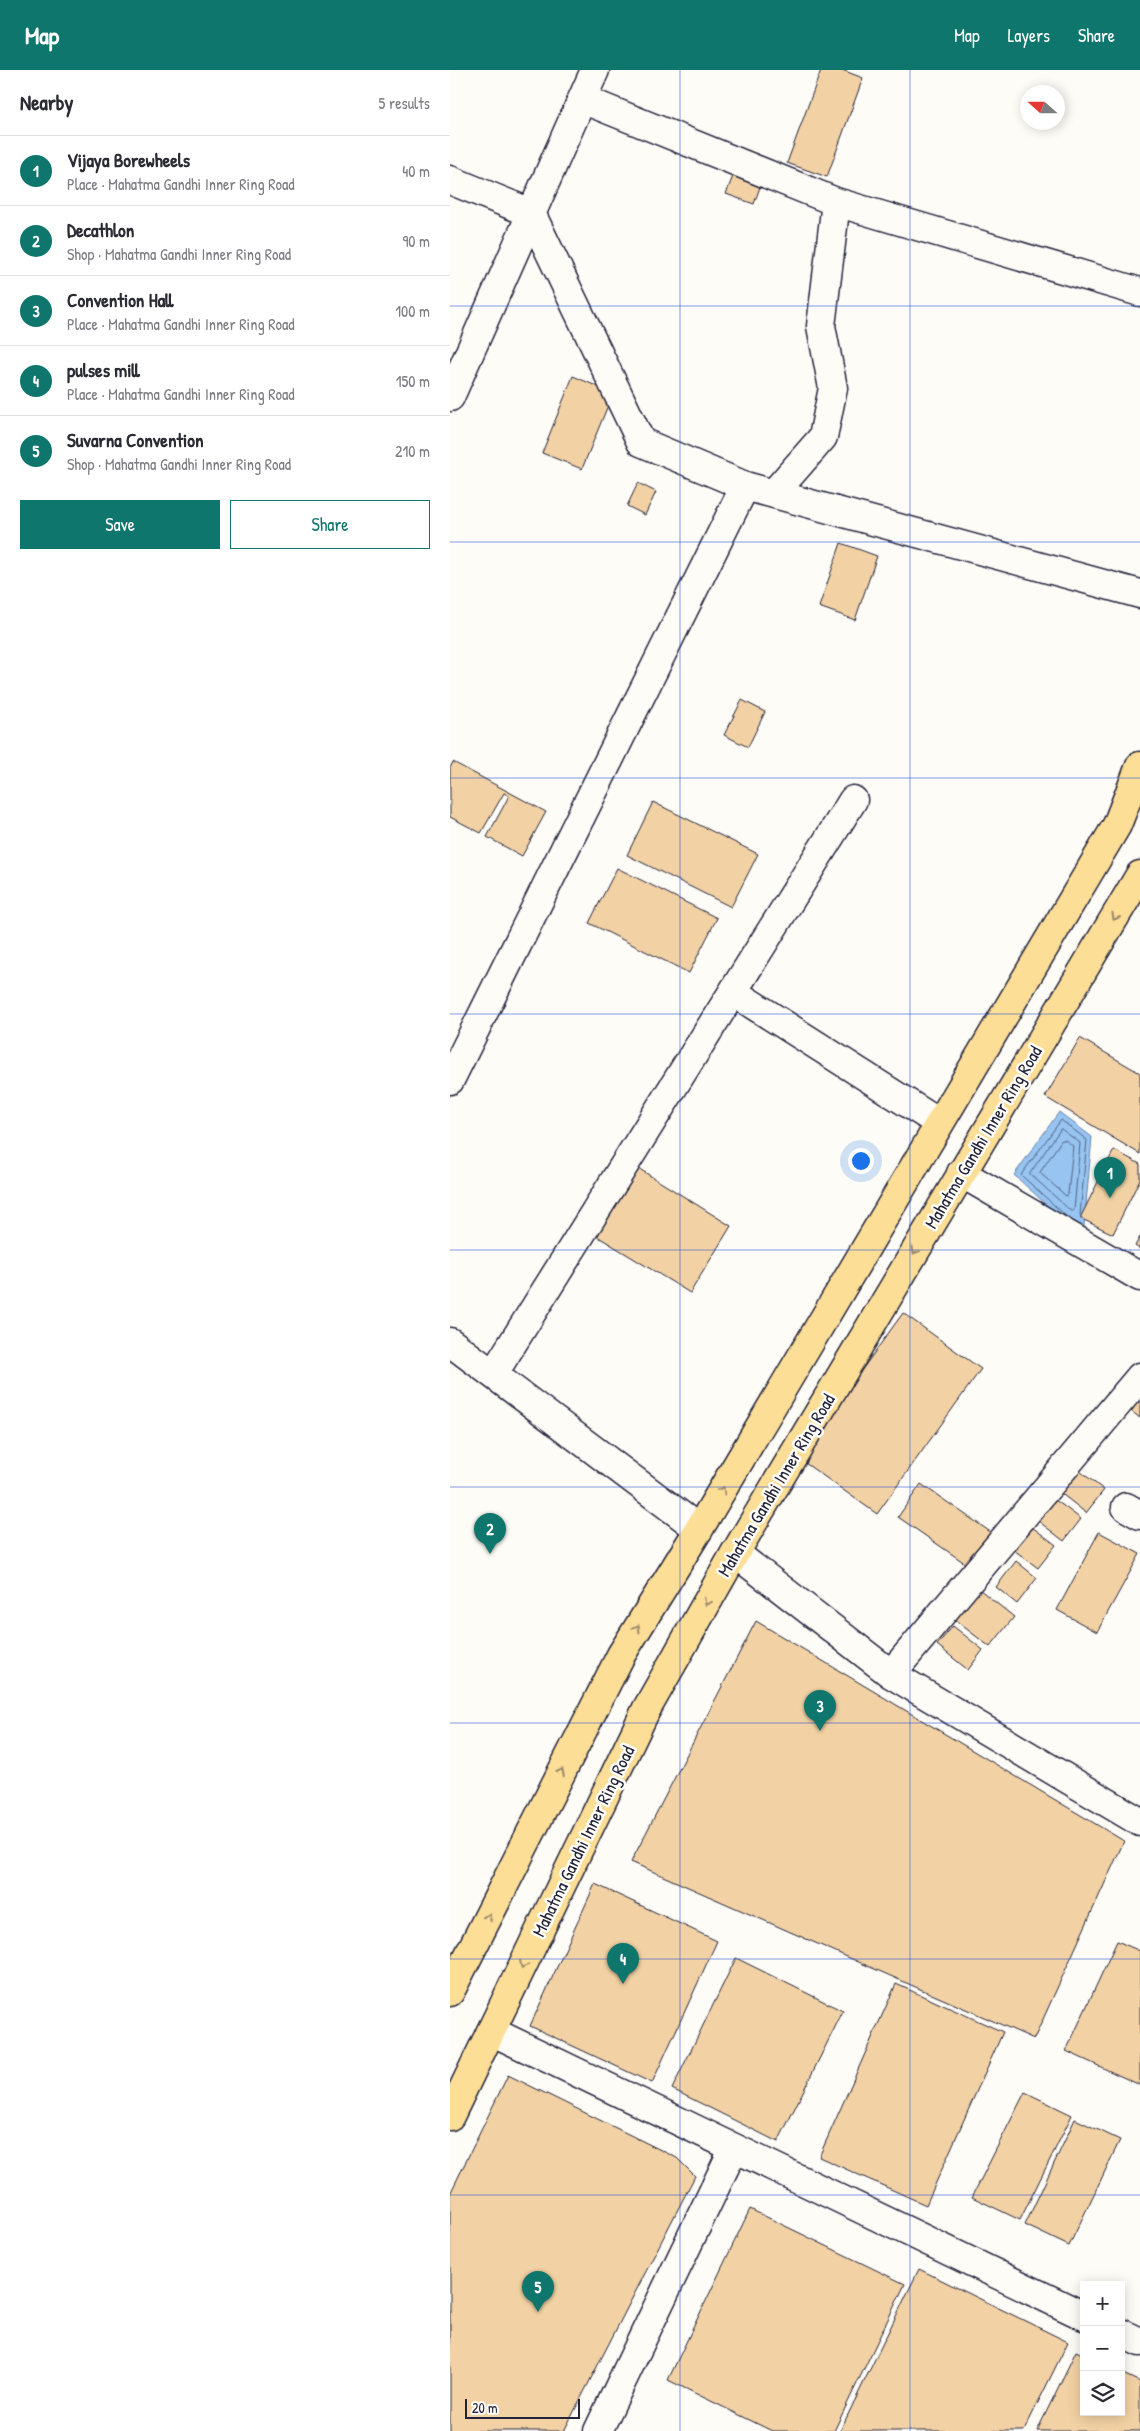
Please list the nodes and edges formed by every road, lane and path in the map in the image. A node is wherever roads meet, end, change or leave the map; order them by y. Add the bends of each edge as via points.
1 (595, 70) edge
2 (582, 99) junction
3 (450, 180) edge
4 (836, 202) junction
5 (531, 213) junction
6 (1140, 292) edge
7 (450, 397) edge
8 (745, 486) junction
9 (774, 493) junction
10 (1140, 594) edge
11 (1140, 766) edge
12 (853, 800) dead end
13 (1140, 875) edge
14 (733, 992) junction
15 (450, 1080) edge
16 (939, 1123) junction
17 (961, 1173) junction
18 (1140, 1277) edge
19 (450, 1342) edge
20 (494, 1373) junction
21 (1140, 1377) edge
22 (699, 1529) junction
23 (734, 1553) junction
24 (891, 1674) junction
25 (1140, 1822) edge
26 (450, 1992) edge
27 (491, 2031) junction
28 (450, 2116) edge
29 (734, 2148) junction
30 (1080, 2314) edge
31 (1125, 2336) edge
32 (1140, 2342) edge
33 (598, 2431) edge

1 - 2 street
2 - 4 street
2 - 5 street
3 - 5 street
4 - 6 street
4 - 9 street via 821,326 833,388 823,437
5 - 7 street
5 - 8 street via 641,442
8 - 9 street
8 - 15 street
9 - 10 street
11 - 16 main road via 1118,825
12 - 14 street
13 -> 17 main road, Mahatma Gandhi Inner Ring Road
14 - 16 street
14 - 20 street
22 -> 16 main road
17 - 18 street
17 -> 23 main road, Mahatma Gandhi Inner Ring Road
19 - 20 street
20 - 22 street
21 - 24 street
26 -> 22 main road via 621,1655
23 - 24 street
23 -> 27 main road, Mahatma Gandhi Inner Ring Road via 646,1710
24 - 25 street
27 - 28 main road, Mahatma Gandhi Inner Ring Road
27 - 29 street
29 - 30 street
29 - 33 street
31 - 32 street

